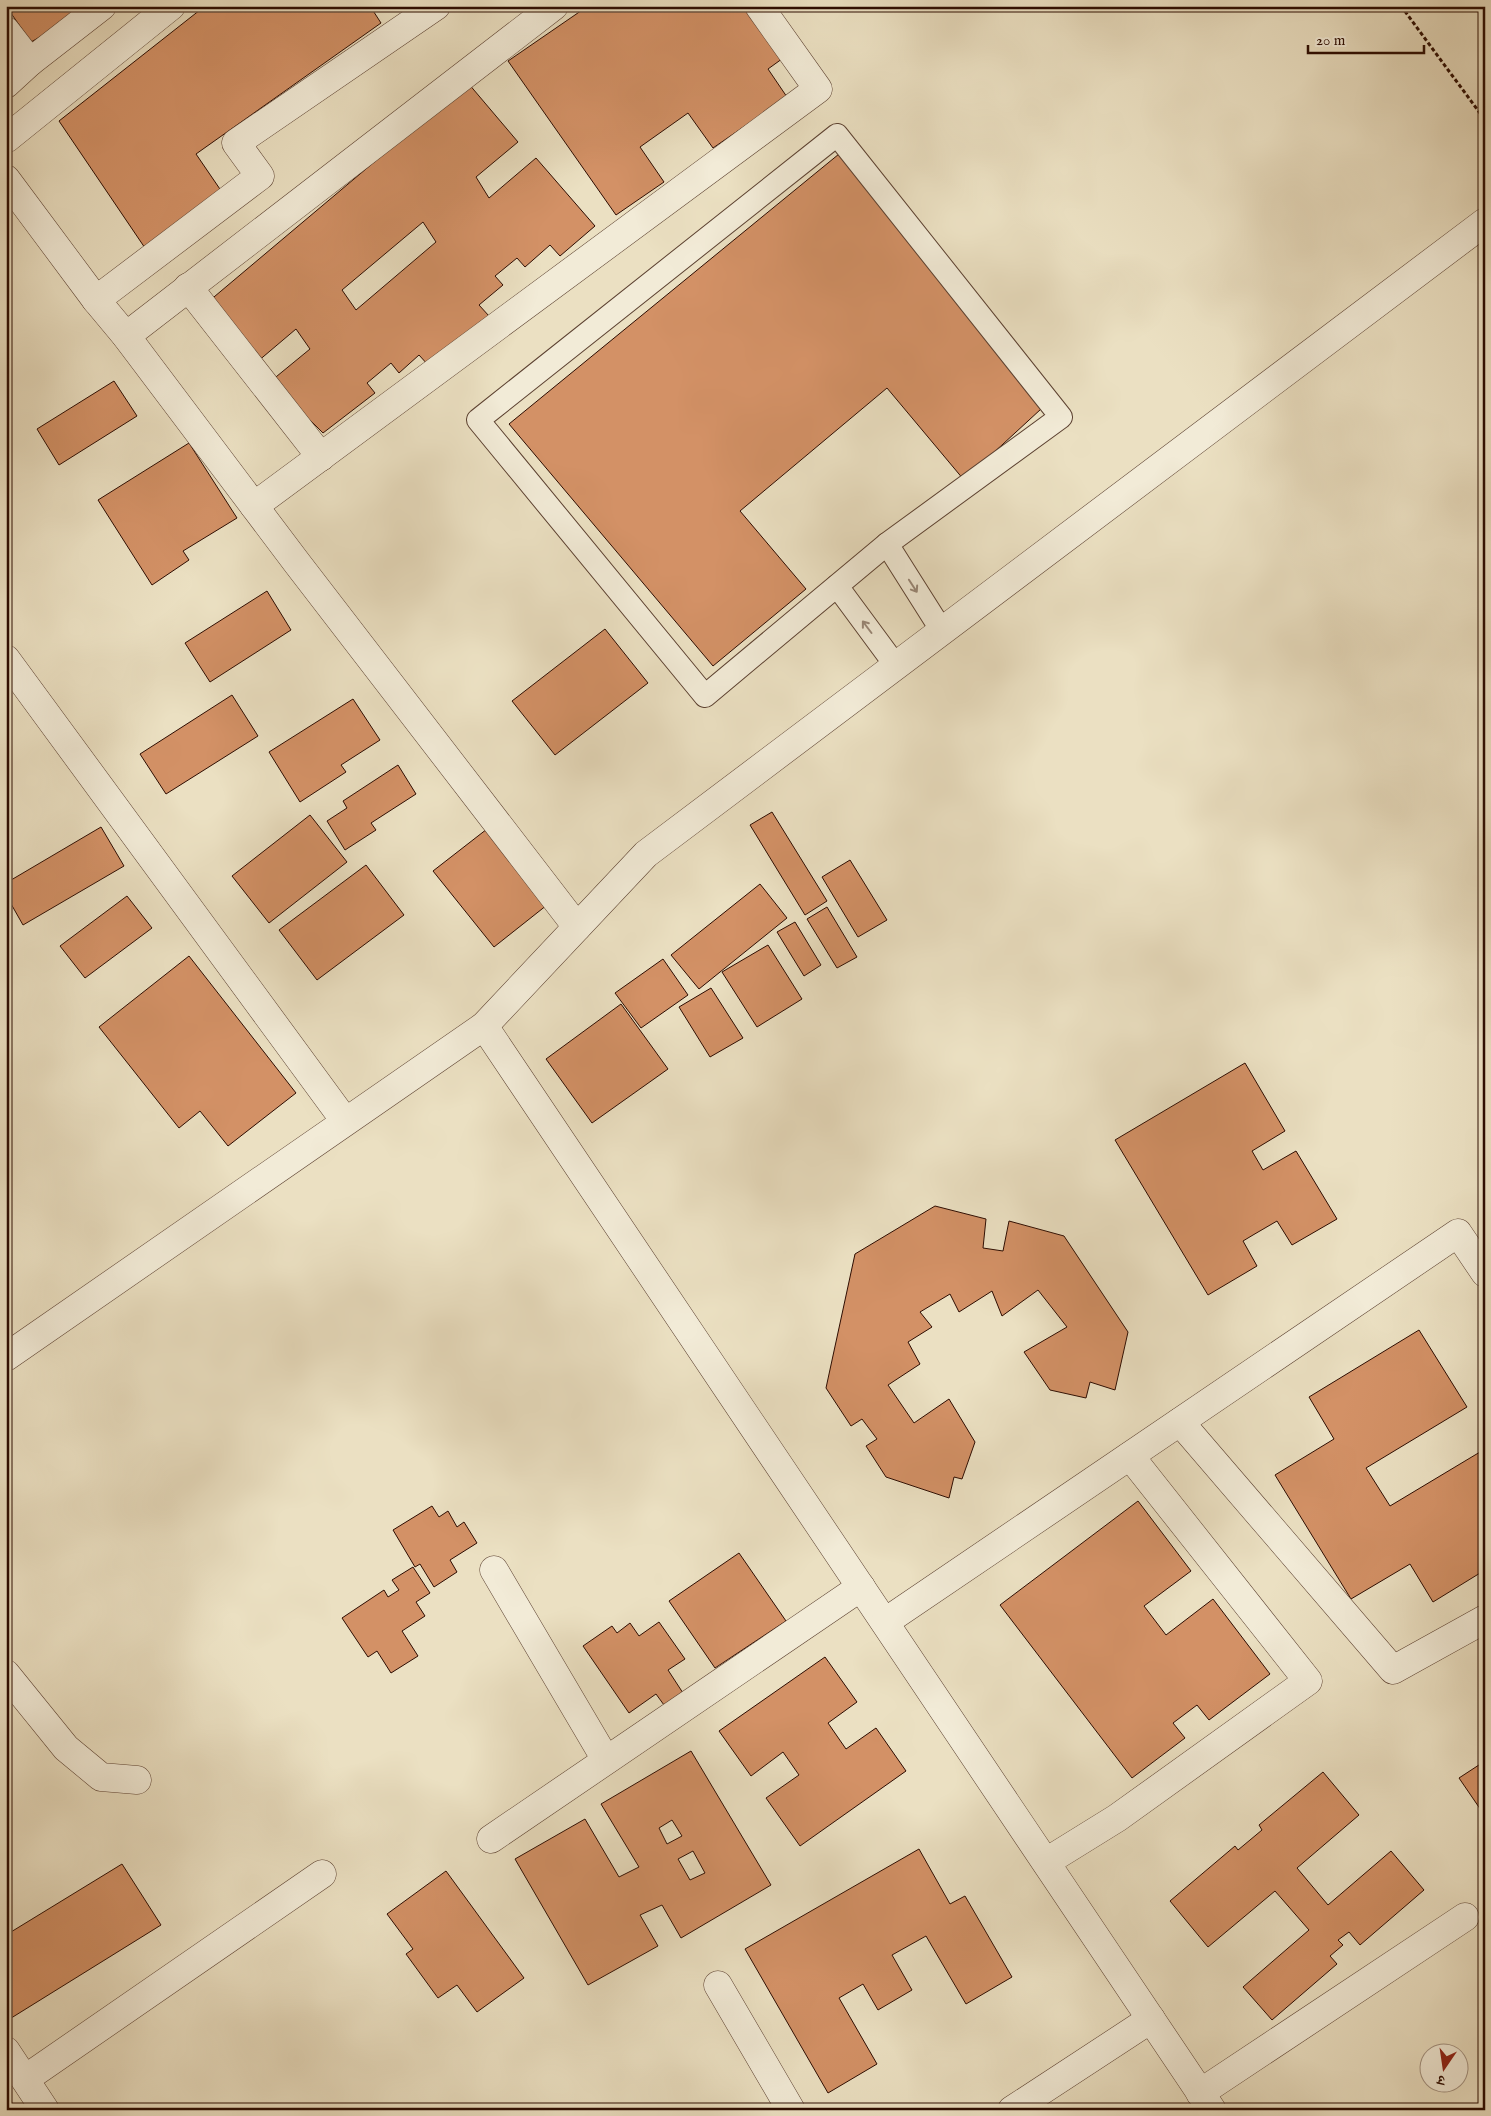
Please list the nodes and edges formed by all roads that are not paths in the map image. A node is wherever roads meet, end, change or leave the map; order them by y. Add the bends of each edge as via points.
1 (102, 6) edge
2 (171, 6) edge
3 (436, 6) edge
4 (554, 6) edge
5 (759, 6) edge
6 (6, 32) edge
7 (30, 62) junction
8 (6, 84) edge
9 (6, 139) edge
10 (6, 179) edge
11 (1485, 222) edge
12 (188, 287) junction
13 (96, 300) junction
14 (126, 336) junction
15 (321, 458) junction
16 (254, 506) junction
17 (887, 544) junction
18 (837, 586) junction
19 (942, 631) junction
20 (6, 658) edge
21 (896, 666) junction
22 (577, 927) junction
23 (484, 1026) junction
24 (345, 1121) junction
25 (1485, 1273) edge
26 (6, 1357) edge
27 (1180, 1422) junction
28 (1130, 1456) junction
29 (494, 1570) dead end
30 (862, 1587) junction
31 (1485, 1619) edge
32 (885, 1622) junction
33 (6, 1674) edge
34 (606, 1760) junction
35 (137, 1780) dead end
36 (491, 1839) dead end
37 (1046, 1862) junction
38 (322, 1874) dead end
39 (1465, 1917) dead end
40 (718, 1985) dead end
41 (1151, 2019) junction
42 (13, 2066) edge
43 (1206, 2101) edge
44 (45, 2110) edge
45 (792, 2110) edge
46 (1012, 2110) edge

1 - 7 street
2 - 9 street
3 - 13 street via 236,143 260,176
4 - 12 street
5 - 15 street via 818,89
6 - 7 street
7 - 8 street
10 - 13 street
11 - 19 street
12 - 14 street
12 - 15 street
13 - 14 street
14 - 16 street
15 - 16 street
16 - 22 street
17 - 18 lane
17 - 18 lane via 1061,417 837,135 478,420 704,696
17 -> 19 lane
21 -> 18 lane
19 - 21 street
20 - 24 street
21 - 22 street via 646,854
22 - 23 street
23 - 24 street
23 - 30 street
24 - 26 street
25 - 27 street via 1458,1233
27 - 28 street
27 - 31 street via 1393,1670
28 - 32 street
28 - 37 street via 1308,1681 1117,1818
29 - 34 street
30 - 32 street
30 - 34 street
32 - 37 street
33 - 35 street via 66,1748 101,1777
34 - 36 street
37 - 41 street
38 - 42 street
39 - 43 street
40 - 45 street
41 - 43 street
41 - 46 street
42 - 44 street

